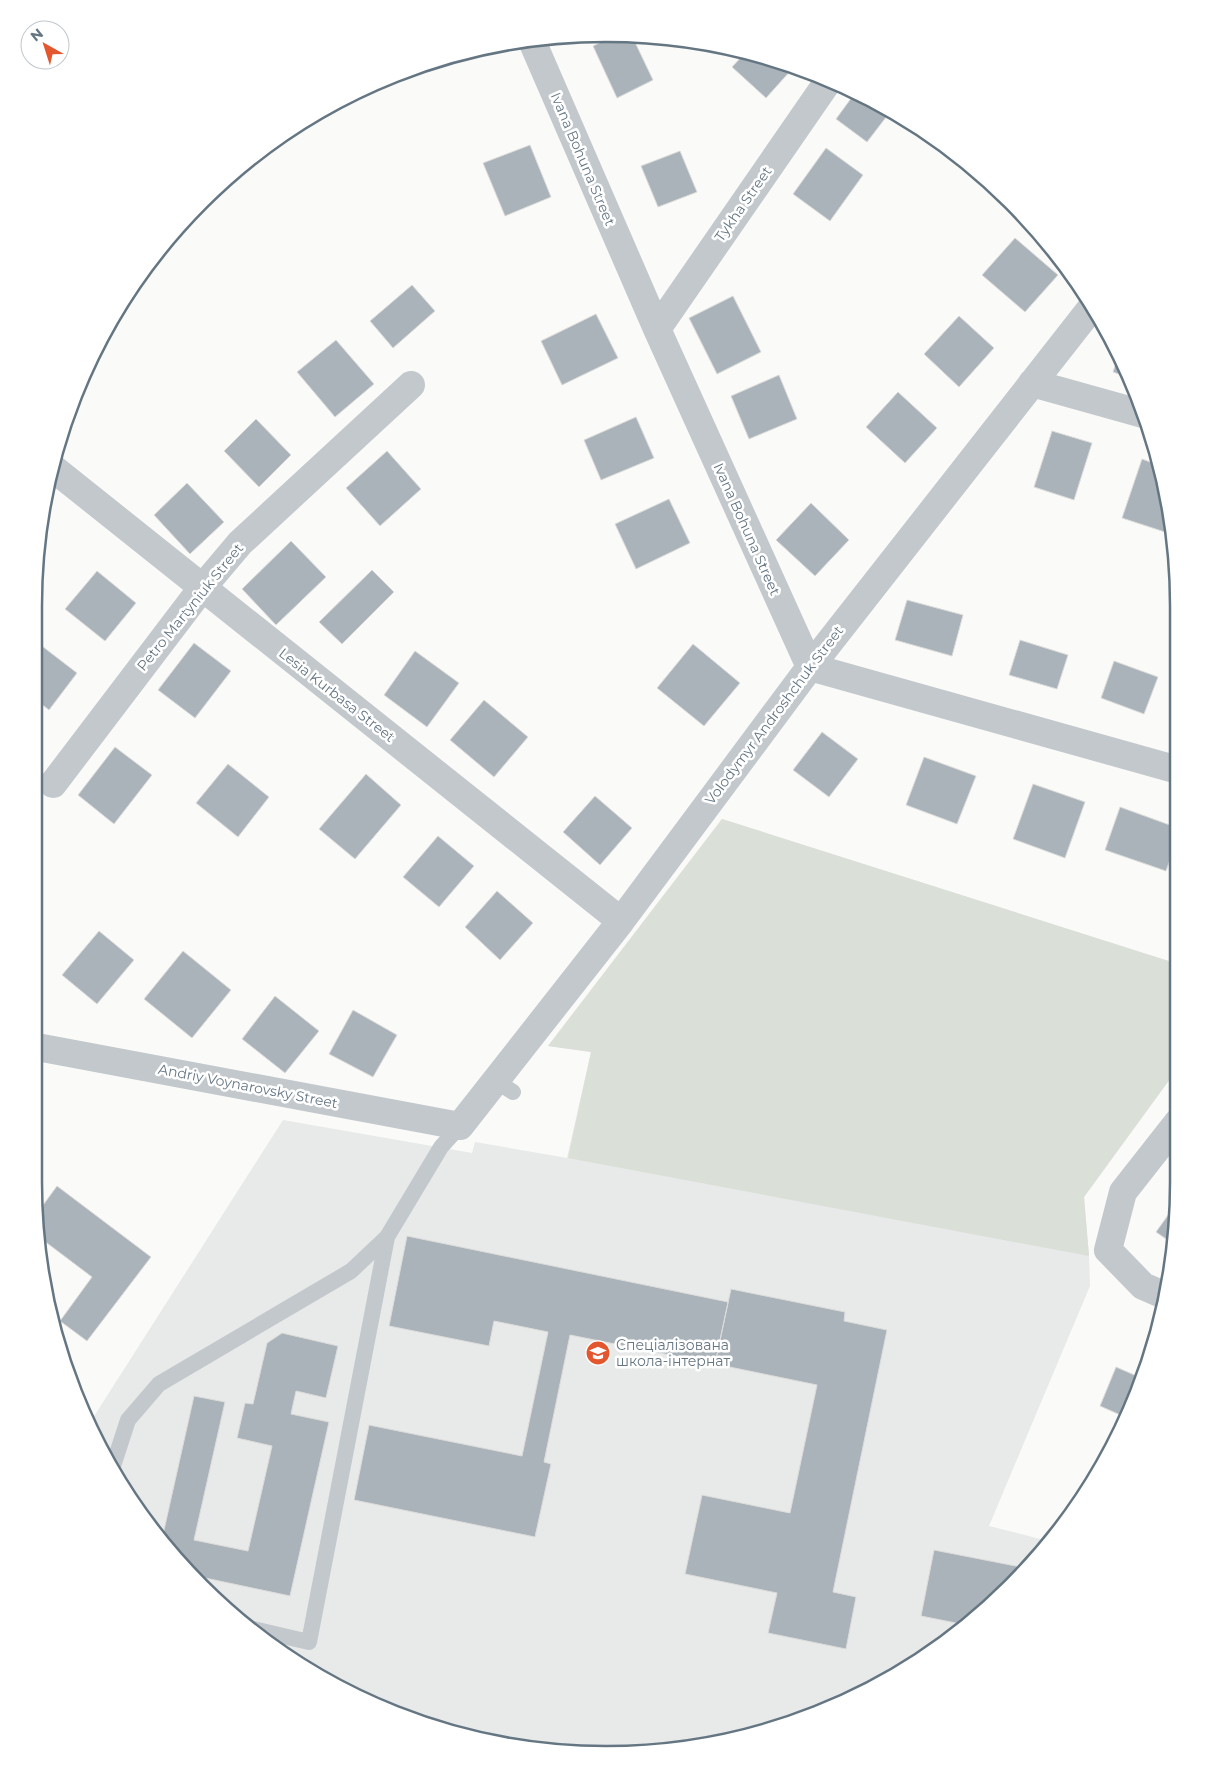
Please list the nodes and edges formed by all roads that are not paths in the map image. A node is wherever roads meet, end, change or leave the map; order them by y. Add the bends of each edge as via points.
1 (535, 47) edge
2 (825, 86) edge
3 (1087, 313) edge
4 (657, 330) junction
5 (1032, 383) junction
6 (411, 386) dead end
7 (1135, 412) edge
8 (59, 473) edge
9 (202, 588) junction
10 (810, 667) junction
11 (1170, 768) edge
12 (52, 784) dead end
13 (621, 921) junction
14 (42, 1048) edge
15 (460, 1126) junction
16 (1170, 1132) edge
17 (387, 1237) junction
18 (1159, 1293) edge
19 (115, 1459) edge
20 (268, 1632) edge

1 - 4 street, Ivana Bohuna Street
2 - 4 street, Tykha Street
3 - 5 street, Volodymyr Androshchuk Street
4 - 10 street, Ivana Bohuna Street
5 - 7 street
5 - 10 street, Volodymyr Androshchuk Street
6 - 9 street, Petro Martyniuk Street via 240,543
8 - 9 street, Lesia Kurbasa Street
9 - 12 street, Petro Martyniuk Street
9 - 13 street, Lesia Kurbasa Street
10 - 11 street
10 - 13 street, Volodymyr Androshchuk Street
13 - 15 street, Volodymyr Androshchuk Street via 504,1086
14 - 15 street, Andriy Voynarovsky Street
15 - 17 lane via 441,1147
16 - 18 street via 1122,1192 1108,1250 1143,1286
17 - 19 lane via 352,1271 160,1384 128,1420
17 - 20 lane via 309,1642

